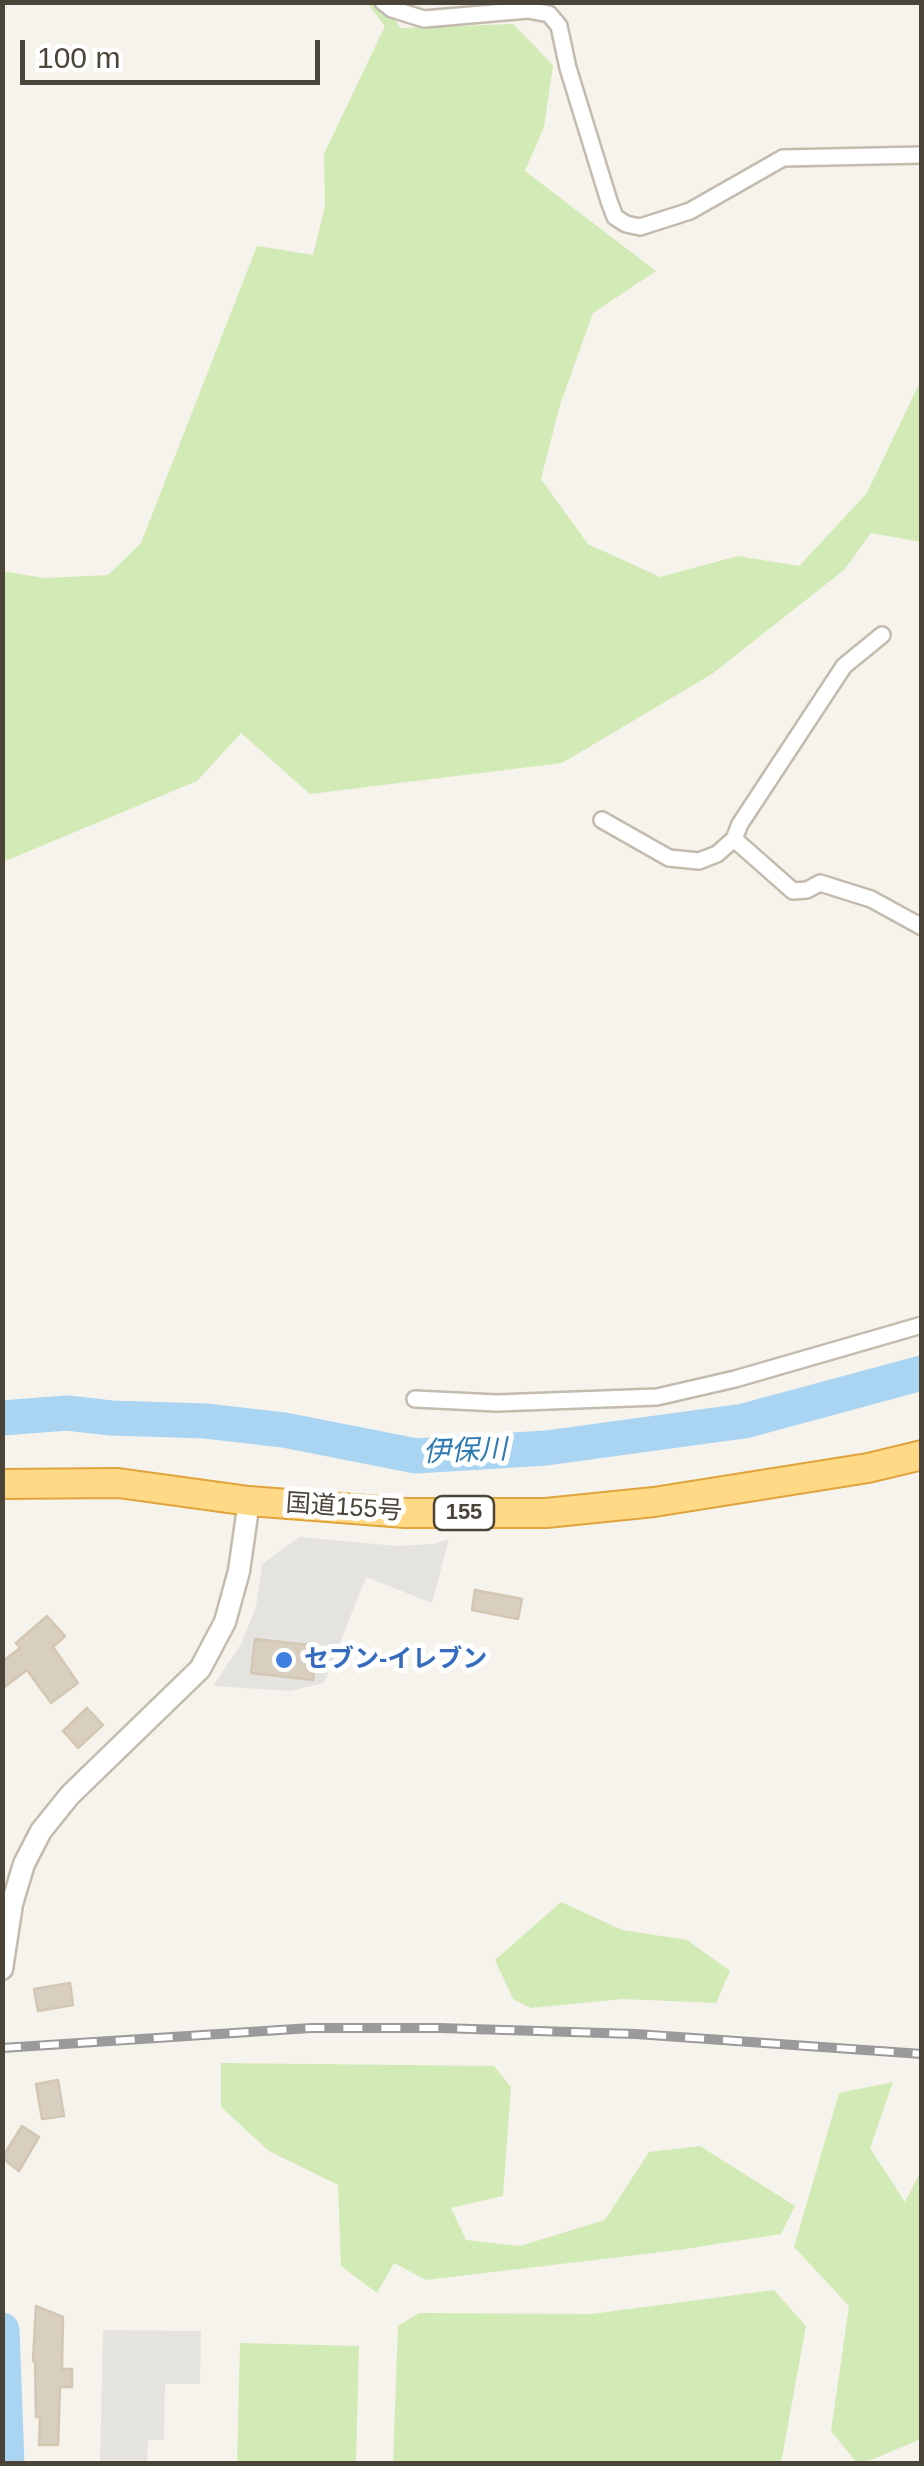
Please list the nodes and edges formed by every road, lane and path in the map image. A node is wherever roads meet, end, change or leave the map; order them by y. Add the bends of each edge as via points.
1 (383, 2) edge
2 (922, 155) edge
3 (882, 636) dead end
4 (602, 820) dead end
5 (734, 839) junction
6 (922, 926) edge
7 (922, 1325) edge
8 (415, 1399) dead end
9 (922, 1454) edge
10 (2, 1484) edge
11 (249, 1501) junction
12 (3, 1954) edge

1 - 2 street via 424,19 550,14 559,26 608,201 615,217 640,228 690,211 783,158
3 - 5 street via 844,666
4 - 5 street via 683,861 717,854
5 - 6 street via 794,891 820,883 872,899
7 - 8 street via 657,1398
9 - 11 highway, 国道155号 / 155 via 712,1493 546,1513 406,1513
10 - 11 highway, 国道155号 / 155 via 118,1484
11 - 12 street via 226,1622 200,1670 70,1794 42,1831 24,1864

